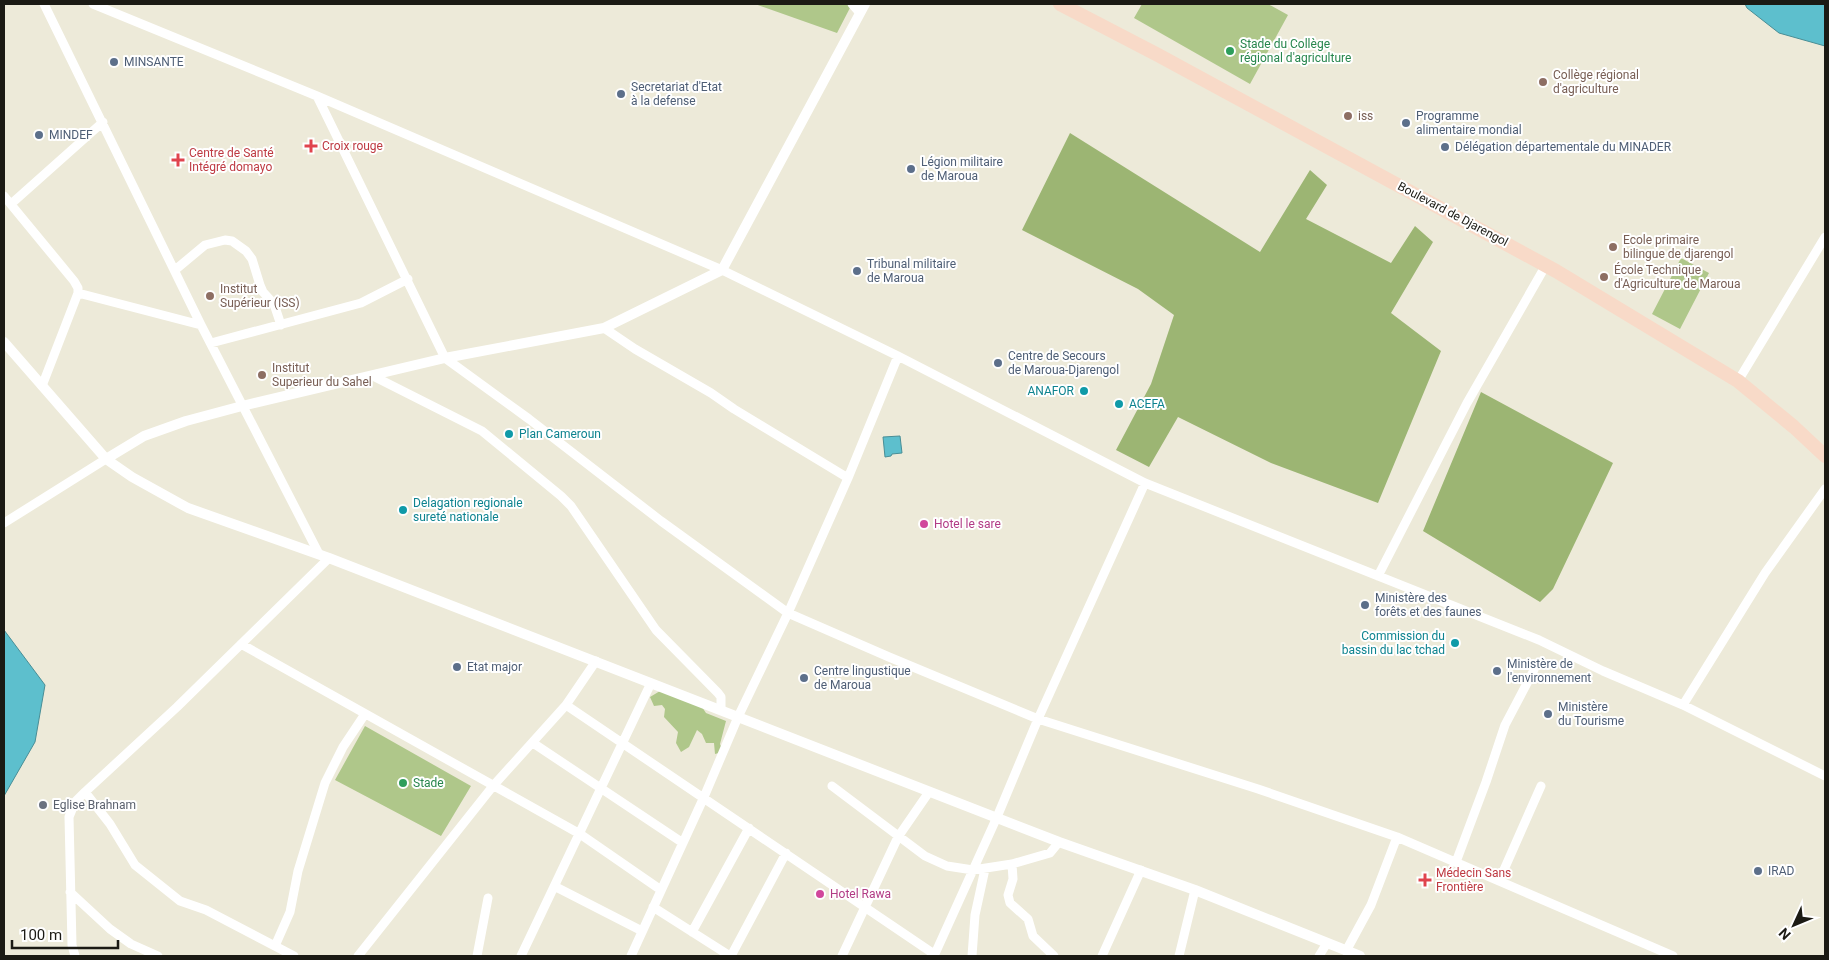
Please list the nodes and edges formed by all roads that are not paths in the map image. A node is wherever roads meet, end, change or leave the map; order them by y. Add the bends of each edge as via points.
1 (44, 4) edge
2 (93, 4) edge
3 (852, 4) edge
4 (865, 4) edge
5 (1060, 4) edge
6 (860, 13) junction
7 (317, 96) junction
8 (103, 122) junction
9 (4, 196) edge
10 (11, 204) junction
11 (1825, 237) edge
12 (1546, 265) junction
13 (175, 270) junction
14 (722, 270) junction
15 (408, 279) junction
16 (78, 294) junction
17 (201, 325) junction
18 (281, 325) junction
19 (604, 328) junction
20 (4, 342) edge
21 (211, 343) junction
22 (898, 356) junction
23 (445, 358) junction
24 (373, 376) junction
25 (1738, 381) junction
26 (42, 386) junction
27 (242, 406) junction
28 (1825, 456) edge
29 (106, 459) junction
30 (848, 478) junction
31 (1145, 483) junction
32 (1825, 489) edge
33 (4, 523) edge
34 (319, 554) junction
35 (329, 558) junction
36 (1378, 576) junction
37 (788, 612) junction
38 (240, 644) junction
39 (596, 661) junction
40 (1534, 670) dead end
41 (651, 683) junction
42 (566, 705) junction
43 (1682, 705) junction
44 (721, 710) junction
45 (365, 714) junction
46 (738, 716) junction
47 (1038, 719) junction
48 (533, 742) junction
49 (622, 744) junction
50 (1825, 776) edge
51 (492, 786) junction
52 (832, 786) dead end
53 (1541, 786) dead end
54 (602, 788) junction
55 (85, 792) junction
56 (929, 792) junction
57 (704, 797) junction
58 (996, 817) junction
59 (749, 828) junction
60 (580, 834) junction
61 (898, 837) junction
62 (1397, 837) junction
63 (1059, 842) junction
64 (683, 843) junction
65 (786, 853) junction
66 (1456, 862) junction
67 (1012, 864) junction
68 (985, 869) junction
69 (973, 870) junction
70 (1141, 870) junction
71 (1499, 880) junction
72 (556, 886) junction
73 (661, 890) junction
74 (1195, 890) junction
75 (70, 892) junction
76 (488, 898) dead end
77 (653, 907) junction
78 (864, 907) junction
79 (642, 931) junction
80 (692, 932) junction
81 (1326, 943) junction
82 (275, 946) junction
83 (1346, 951) junction
84 (727, 955) edge
85 (934, 955) edge
86 (75, 956) edge
87 (158, 956) edge
88 (294, 956) edge
89 (358, 956) edge
90 (477, 956) edge
91 (521, 956) edge
92 (630, 956) edge
93 (842, 956) edge
94 (972, 956) edge
95 (1054, 956) edge
96 (1102, 956) edge
97 (1179, 956) edge
98 (1318, 956) edge
99 (1360, 956) edge
100 (1672, 956) edge

1 - 8 street
2 - 7 street
3 - 6 street
4 - 6 street
5 - 12 main road, Boulevard de Djarengol
6 - 14 street
7 - 14 street
7 - 15 street
8 - 10 street
8 - 13 street
9 - 10 street
10 - 16 street via 74,281
11 - 25 street
12 - 25 main road, Boulevard de Djarengol
12 - 36 street via 1467,403
13 - 17 street
13 - 18 street via 205,245 232,241 252,259 263,292 274,304
14 - 19 street
14 - 22 street
15 - 18 street via 361,303
15 - 23 street
16 - 17 street
16 - 26 street
17 - 21 street
18 - 21 street
19 - 23 street
19 - 30 street
20 - 26 street
21 - 27 street
22 - 30 street
22 - 31 street
23 - 24 street
23 - 37 street
24 - 27 street
24 - 44 street via 482,431 561,496 656,630 721,697
25 - 28 main road, Boulevard de Djarengol
26 - 29 street
27 - 29 street via 144,436
27 - 34 street
29 - 33 street
29 - 34 street via 188,508
30 - 37 street
31 - 36 street
31 - 47 street
32 - 43 street via 1766,573
34 - 35 street
35 - 38 street
35 - 39 street
36 - 43 street via 1539,640
37 - 46 street
37 - 47 street
38 - 45 street
38 - 55 street
39 - 41 street
39 - 42 street
40 - 66 street via 1505,725
41 - 44 street
41 - 49 street
42 - 48 street
42 - 49 street
43 - 50 street
44 - 46 street
45 - 51 street
45 - 82 street via 343,747 325,784 298,871 290,912
46 - 56 street
46 - 57 street
47 - 58 street
47 - 62 street
48 - 51 street
48 - 54 street
49 - 54 street
49 - 57 street
51 - 60 street
51 - 89 street
52 - 61 street
53 - 71 street
54 - 60 street
54 - 64 street
55 - 75 street via 75,802 69,817
55 - 82 street via 135,864 180,901 212,913
56 - 58 street
56 - 61 street
57 - 59 street
57 - 64 street
58 - 63 street
58 - 69 street
59 - 65 street
59 - 80 street
60 - 72 street
60 - 73 street
61 - 69 street via 925,856 947,866
61 - 78 street
62 - 66 street
62 - 83 street via 1371,905
63 - 67 street via 1050,853
63 - 70 street
64 - 73 street
65 - 78 street
65 - 84 street
66 - 71 street
67 - 68 street
67 - 95 street via 1010,903 1028,919 1033,936
68 - 69 street
68 - 94 street via 975,915
69 - 85 street
70 - 74 street
70 - 96 street
71 - 100 street
72 - 79 street
72 - 91 street
73 - 77 street
74 - 81 street
74 - 97 street
75 - 86 street
75 - 87 street via 110,929
76 - 90 street
77 - 79 street
77 - 80 street
78 - 85 street
78 - 93 street
79 - 92 street
80 - 84 street
81 - 83 street
81 - 98 street
82 - 88 street
83 - 99 street

